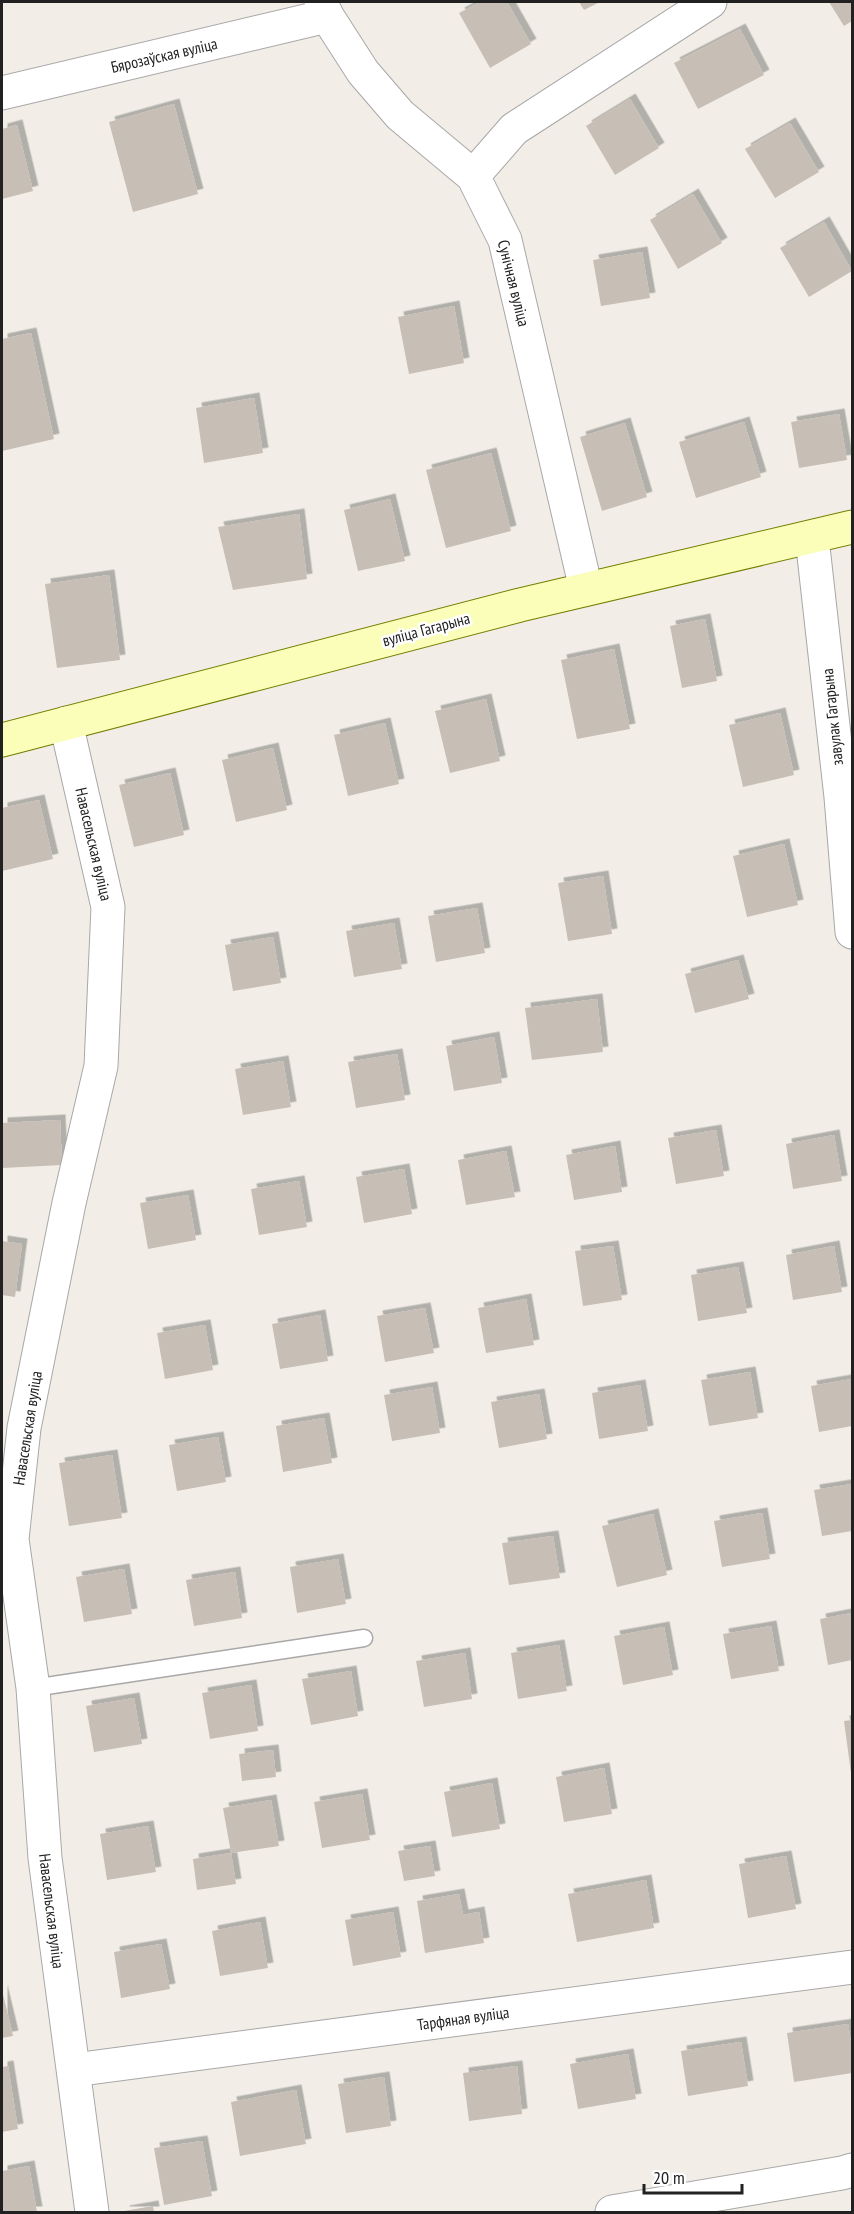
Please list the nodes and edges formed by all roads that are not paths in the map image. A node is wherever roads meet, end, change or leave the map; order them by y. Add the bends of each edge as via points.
1 (710, 2) edge
2 (324, 9) edge
3 (2, 93) edge
4 (473, 176) junction
5 (852, 527) edge
6 (812, 538) junction
7 (586, 589) junction
8 (66, 723) junction
9 (2, 740) edge
10 (852, 932) edge
11 (364, 1638) dead end
12 (33, 1688) junction
13 (852, 1967) edge
14 (74, 2070) junction
15 (852, 2170) edge
16 (92, 2212) edge
17 (612, 2212) edge

1 - 4 street via 514,129
2 - 3 street, Бярозаўская вуліца
2 - 4 street, Сунічная вуліца via 363,72 400,115
4 - 7 street, Сунічная вуліца via 505,240
5 - 6 street, вуліца Гагарына
6 - 7 street, вуліца Гагарына
6 - 10 street, завулак Гагарына
7 - 8 street, вуліца Гагарына
8 - 9 street, вуліца Гагарына
8 - 12 street, Навасельская вуліца via 108,907 101,1065 24,1428 12,1539
11 - 12 lane
12 - 14 street, Навасельская вуліца via 45,1858
13 - 14 street, Тарфяная вуліца
14 - 16 street, Навасельская вуліца
15 - 17 street

